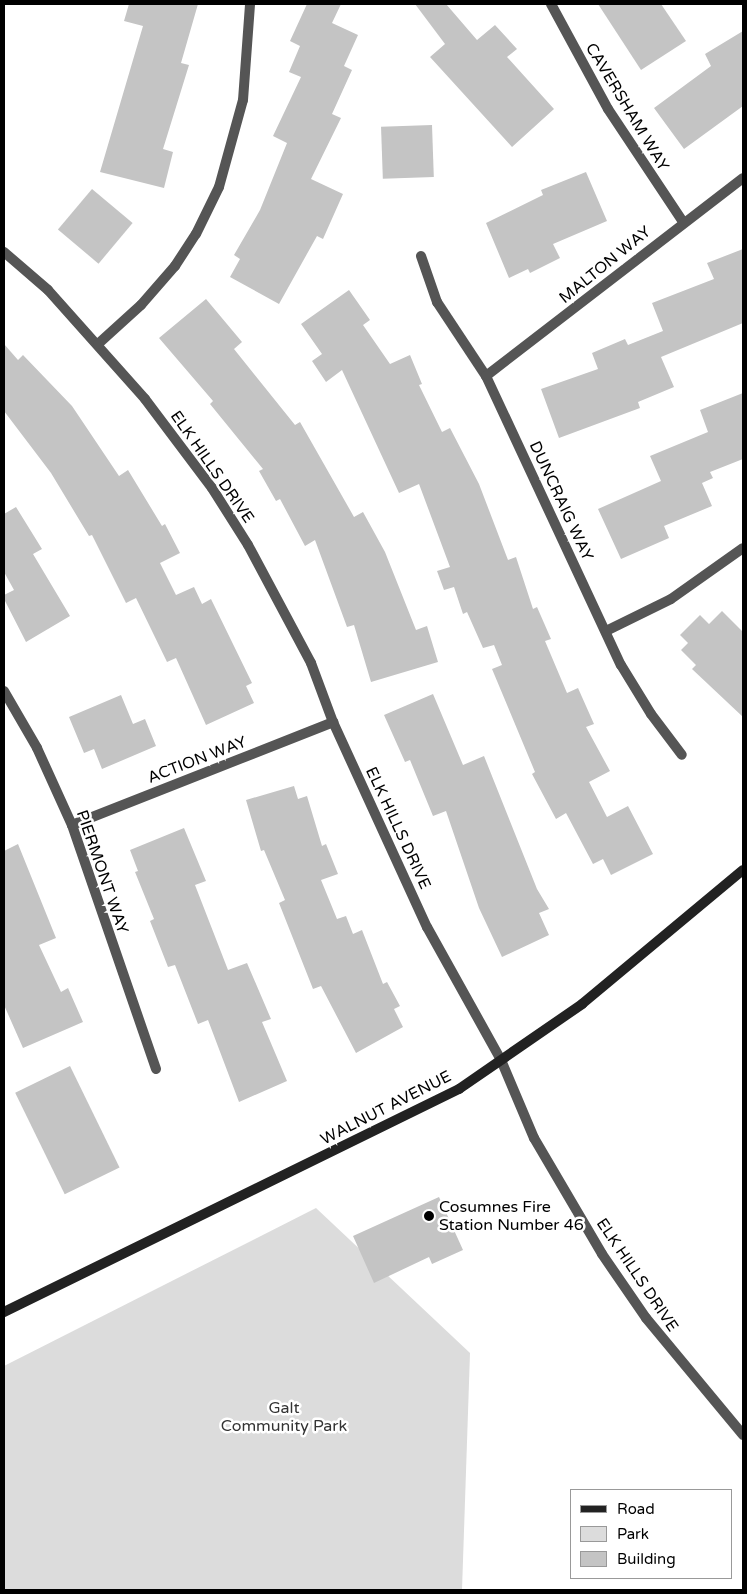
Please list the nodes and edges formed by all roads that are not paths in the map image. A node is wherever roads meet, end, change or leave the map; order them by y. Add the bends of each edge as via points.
1 (250, 4) edge
2 (551, 4) edge
3 (743, 178) edge
4 (683, 222) junction
5 (4, 252) edge
6 (421, 256) dead end
7 (98, 344) junction
8 (486, 376) junction
9 (743, 548) edge
10 (606, 631) junction
11 (4, 691) edge
12 (334, 722) junction
13 (682, 755) dead end
14 (72, 825) junction
15 (743, 870) edge
16 (501, 1060) junction
17 (156, 1069) dead end
18 (4, 1312) edge
19 (743, 1435) edge

1 - 7 street via 243,100 219,187 196,234 175,266 142,305
2 - 4 street, CAVERSHAM WAY via 608,109
3 - 4 street, MALTON WAY
4 - 8 street, MALTON WAY
5 - 7 street, ELK HILLS DRIVE via 48,290
6 - 8 street, DUNCRAIG WAY via 436,302
7 - 12 street, ELK HILLS DRIVE via 172,434 248,544 311,663
8 - 10 street, DUNCRAIG WAY
9 - 10 street via 671,599
10 - 13 street, DUNCRAIG WAY via 651,714
11 - 14 street, PIERMONT WAY via 37,748
12 - 14 street, ACTION WAY
12 - 16 street, ELK HILLS DRIVE via 427,927
14 - 17 street, PIERMONT WAY
15 - 16 street, WALNUT AVENUE via 597,992
16 - 18 street, WALNUT AVENUE via 459,1089 373,1134
16 - 19 street, ELK HILLS DRIVE via 534,1138 602,1254 646,1318

